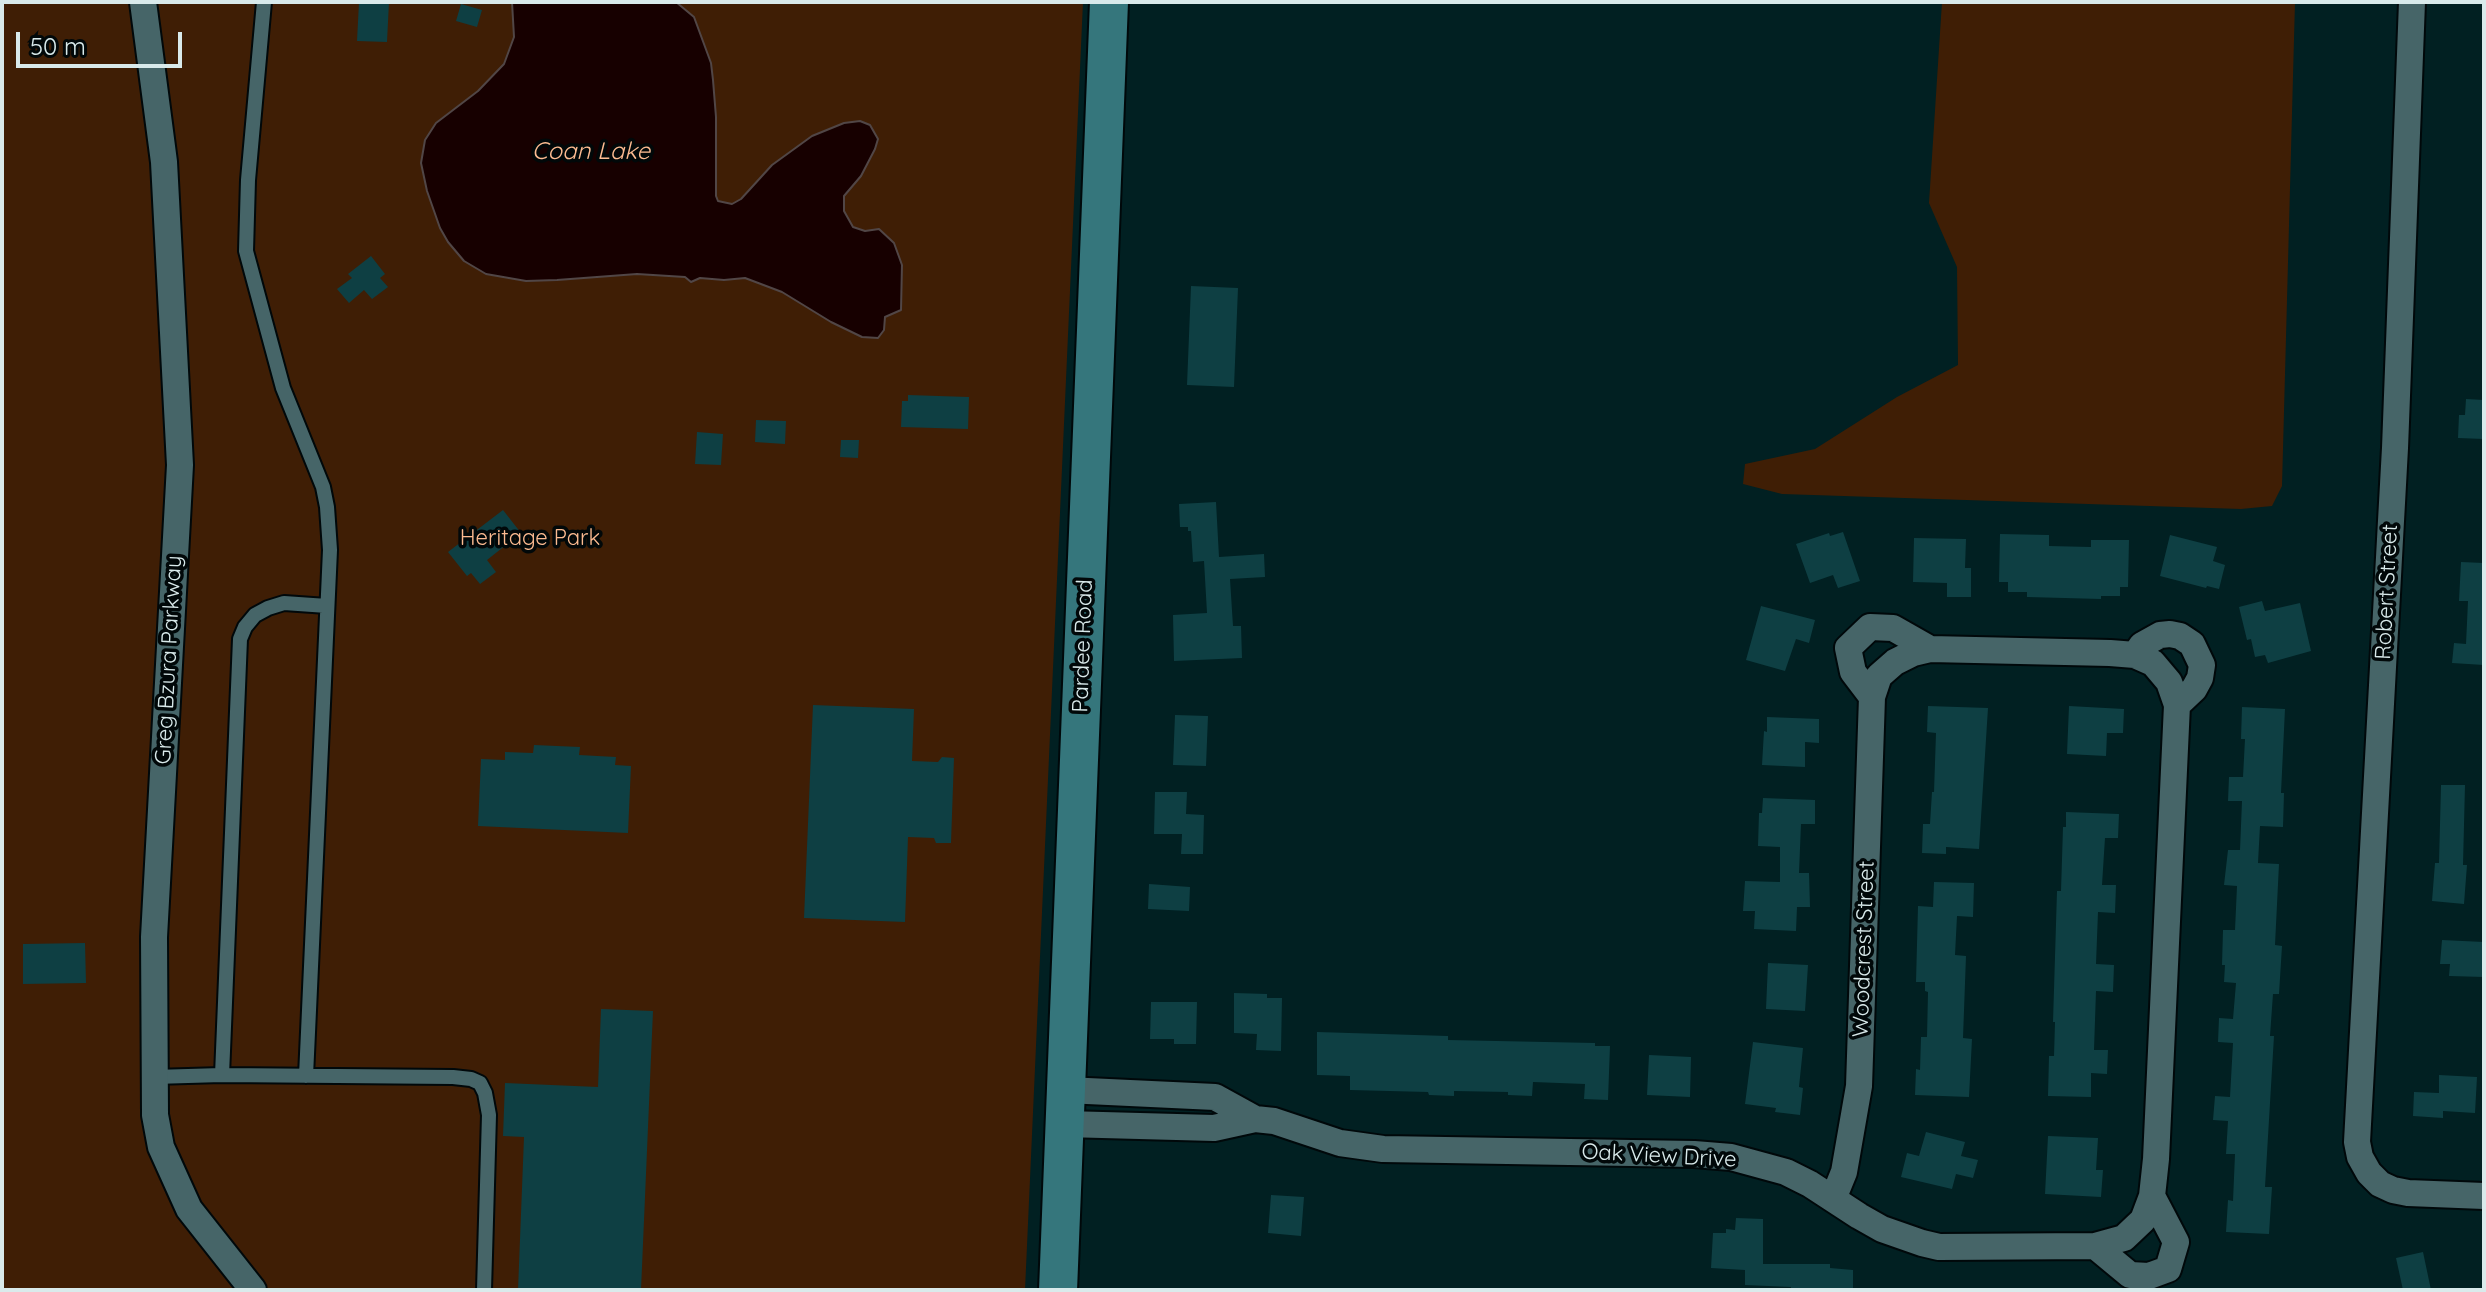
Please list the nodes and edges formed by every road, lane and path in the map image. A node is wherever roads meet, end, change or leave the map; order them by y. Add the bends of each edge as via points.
1 (143, 2) edge
2 (264, 2) edge
3 (1109, 2) edge
4 (2412, 2) edge
5 (327, 606) junction
6 (1930, 649) junction
7 (2135, 655) junction
8 (1872, 697) junction
9 (2177, 705) junction
10 (222, 1075) junction
11 (306, 1076) junction
12 (154, 1077) junction
13 (1066, 1107) junction
14 (2152, 1196) junction
15 (2484, 1196) edge
16 (1833, 1199) junction
17 (2095, 1246) junction
18 (253, 1290) edge
19 (484, 1290) edge
20 (1058, 1290) edge

1 - 12 street, Greg Bzura Parkway via 164,162 180,465 154,937
2 - 5 lane via 246,251 283,388 325,497 330,550
3 - 13 main road, Pardee Road
4 - 15 street, Robert Street via 2394,464 2357,1142 2374,1178 2393,1190
5 - 10 lane via 284,603 268,608 255,615 240,639
5 - 11 lane
6 - 7 street
6 - 8 street via 1895,662 1879,676
6 - 8 street via 1893,628 1870,627 1848,648 1853,672
7 - 9 street, Oak View Drive via 2162,672
7 - 9 street via 2160,635 2180,636 2192,644 2202,665 2200,678
8 - 16 street, Woodcrest Street via 1859,1086 1844,1172
9 - 14 street, Oak View Drive
10 - 11 lane
10 - 12 lane
11 - 19 lane via 453,1077 480,1083 489,1115
12 - 18 street, Greg Bzura Parkway via 161,1147 180,1193
13 - 16 street, Oak View Drive via 1214,1128 1255,1119 1274,1121 1340,1143 1383,1149 1731,1157 1786,1172
13 - 20 main road, Pardee Road
14 - 17 street, Oak View Drive via 2143,1220 2124,1238
14 - 17 street via 2176,1242 2168,1269 2130,1275
16 - 17 street, Oak View Drive via 1882,1229 1939,1247

